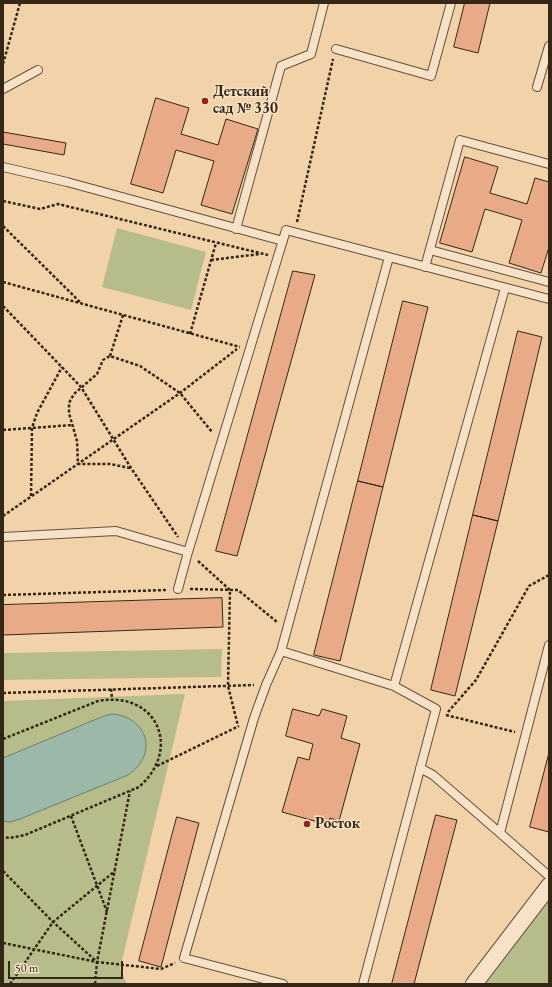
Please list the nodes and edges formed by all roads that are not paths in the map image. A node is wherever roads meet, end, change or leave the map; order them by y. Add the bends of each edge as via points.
1 (324, 3) edge
2 (451, 3) edge
3 (549, 46) edge
4 (336, 49) road end
5 (38, 70) dead end
6 (537, 87) dead end
7 (3, 90) edge
8 (549, 164) edge
9 (3, 167) edge
10 (236, 229) junction
11 (283, 241) junction
12 (430, 250) junction
13 (390, 258) junction
14 (425, 267) junction
15 (549, 282) edge
16 (505, 288) junction
17 (549, 300) edge
18 (3, 537) edge
19 (188, 552) junction
20 (178, 589) road end
21 (549, 645) edge
22 (281, 651) junction
23 (394, 686) junction
24 (420, 768) junction
25 (500, 833) junction
26 (549, 876) edge
27 (549, 886) edge
28 (283, 984) edge
29 (363, 984) edge
30 (474, 984) edge

1 - 10 lane via 311,54 281,66
2 - 4 lane via 431,76
3 - 6 lane
5 - 7 lane
8 - 12 lane via 460,140
9 - 10 lane
10 - 11 lane
11 - 13 lane via 286,230
11 - 19 lane
12 - 14 lane
12 - 15 lane
13 - 14 lane
13 - 22 lane
14 - 16 lane
16 - 17 lane
16 - 23 lane
18 - 19 lane via 116,531
19 - 20 lane
21 - 25 lane
22 - 23 lane
22 - 28 lane via 254,718 184,958
23 - 24 lane via 436,709
24 - 25 lane via 433,775
24 - 29 lane
25 - 26 lane
27 - 30 street

